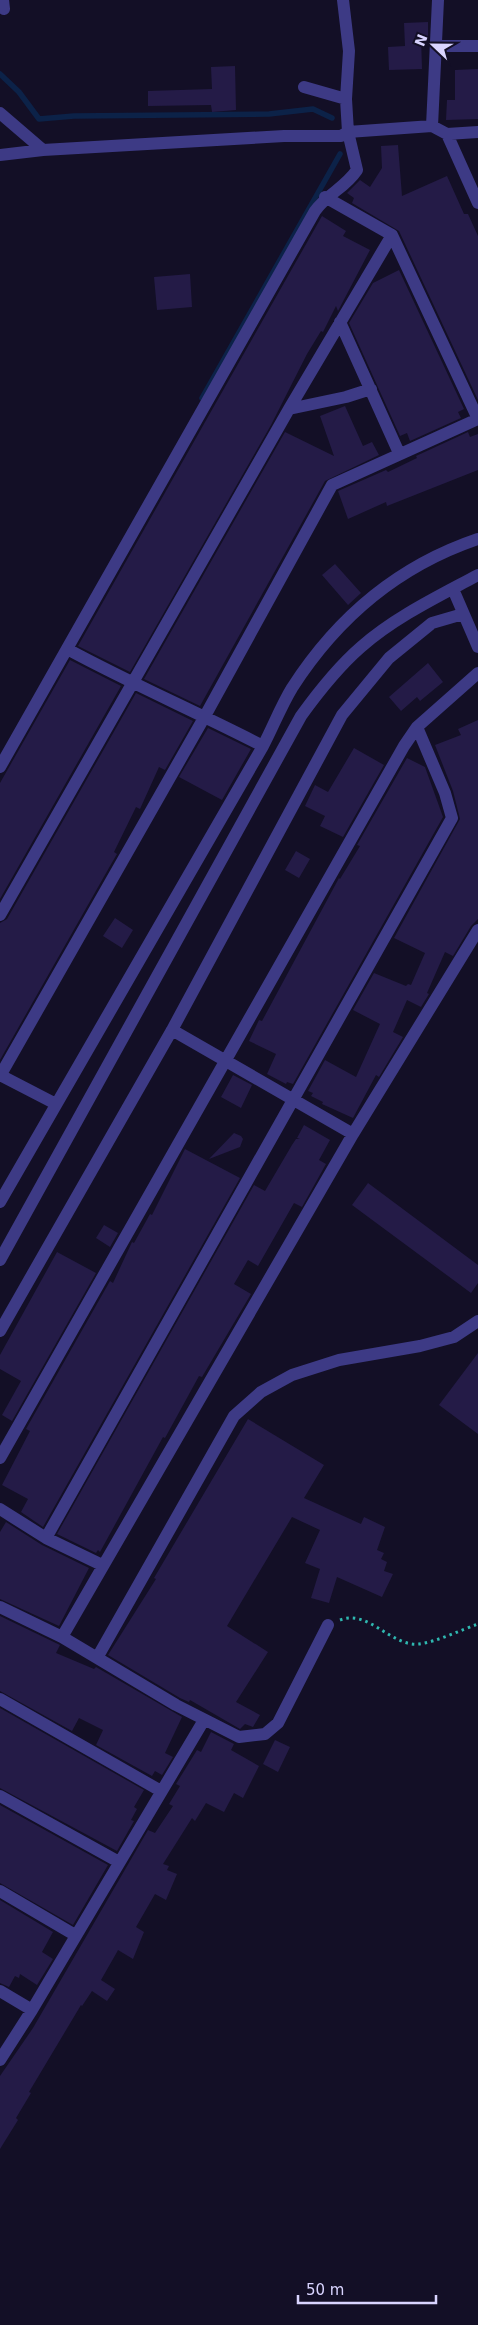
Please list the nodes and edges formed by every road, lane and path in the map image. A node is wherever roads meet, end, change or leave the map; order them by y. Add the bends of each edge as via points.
1 (343, 0) edge
2 (438, 0) edge
3 (437, 46) junction
4 (478, 46) edge
5 (304, 87) dead end
6 (346, 99) junction
7 (0, 113) edge
8 (432, 126) junction
9 (348, 132) junction
10 (478, 132) edge
11 (447, 134) junction
12 (43, 150) junction
13 (0, 155) edge
14 (325, 197) junction
15 (478, 203) edge
16 (392, 235) junction
17 (340, 322) junction
18 (371, 389) junction
19 (289, 409) junction
20 (478, 419) edge
21 (399, 453) junction
22 (478, 539) edge
23 (478, 575) edge
24 (453, 589) junction
25 (463, 614) junction
26 (478, 647) edge
27 (68, 650) junction
28 (478, 673) edge
29 (132, 684) junction
30 (205, 716) junction
31 (417, 727) junction
32 (263, 746) junction
33 (0, 768) edge
34 (0, 915) edge
35 (478, 930) edge
36 (172, 1030) junction
37 (225, 1060) junction
38 (0, 1075) edge
39 (292, 1098) junction
40 (56, 1104) junction
41 (353, 1134) junction
42 (0, 1202) edge
43 (0, 1260) edge
44 (478, 1321) edge
45 (0, 1332) edge
46 (0, 1458) edge
47 (0, 1509) edge
48 (46, 1538) junction
49 (102, 1565) junction
50 (0, 1607) edge
51 (478, 1624) edge
52 (328, 1625) joint
53 (62, 1637) junction
54 (97, 1658) junction
55 (0, 1698) edge
56 (204, 1720) junction
57 (161, 1792) junction
58 (0, 1796) edge
59 (119, 1862) junction
60 (0, 1891) edge
61 (75, 1935) junction
62 (0, 1991) edge
63 (32, 2010) junction
64 (0, 2060) edge

1 - 6 street via 349,51
2 - 3 street
3 - 4 street
3 - 8 street
5 - 6 street
6 - 9 street
7 - 12 street
8 - 9 street
8 - 11 street
9 - 12 street via 341,136 284,136
9 - 14 street via 357,170 347,184
10 - 11 street
11 - 15 street
12 - 13 street
14 - 16 street
14 - 27 street
16 - 17 street
16 - 20 street
17 - 18 street
17 - 19 street
18 - 19 street
18 - 21 street
19 - 29 street
20 - 21 street
21 - 30 street via 332,485
22 - 32 street via 387,585 360,606 329,638 292,689
23 - 24 street
24 - 25 street
24 - 43 street via 404,617 362,647 323,686 301,716
25 - 26 street
25 - 36 street via 432,623 388,658 342,715
27 - 29 street
27 - 33 street
28 - 31 street
29 - 30 street
29 - 34 street
30 - 32 street
30 - 38 street
31 - 37 street
31 - 39 street via 452,818
32 - 40 street
35 - 41 street
36 - 37 street
36 - 45 street
37 - 39 street
37 - 46 street
38 - 40 street
39 - 41 street
39 - 48 street
40 - 42 street
41 - 49 street
44 - 54 street via 454,1337 339,1360 292,1375 261,1392 234,1416
47 - 48 street
48 - 49 street
49 - 53 street
50 - 53 street
51 - 52 path via 418,1644 404,1641 357,1617
52 - 56 street via 272,1730 256,1736 239,1737
53 - 54 street
54 - 56 street
55 - 57 street
56 - 57 street
57 - 59 street
58 - 59 street
59 - 61 street
60 - 61 street
61 - 63 street
62 - 63 street
63 - 64 street

